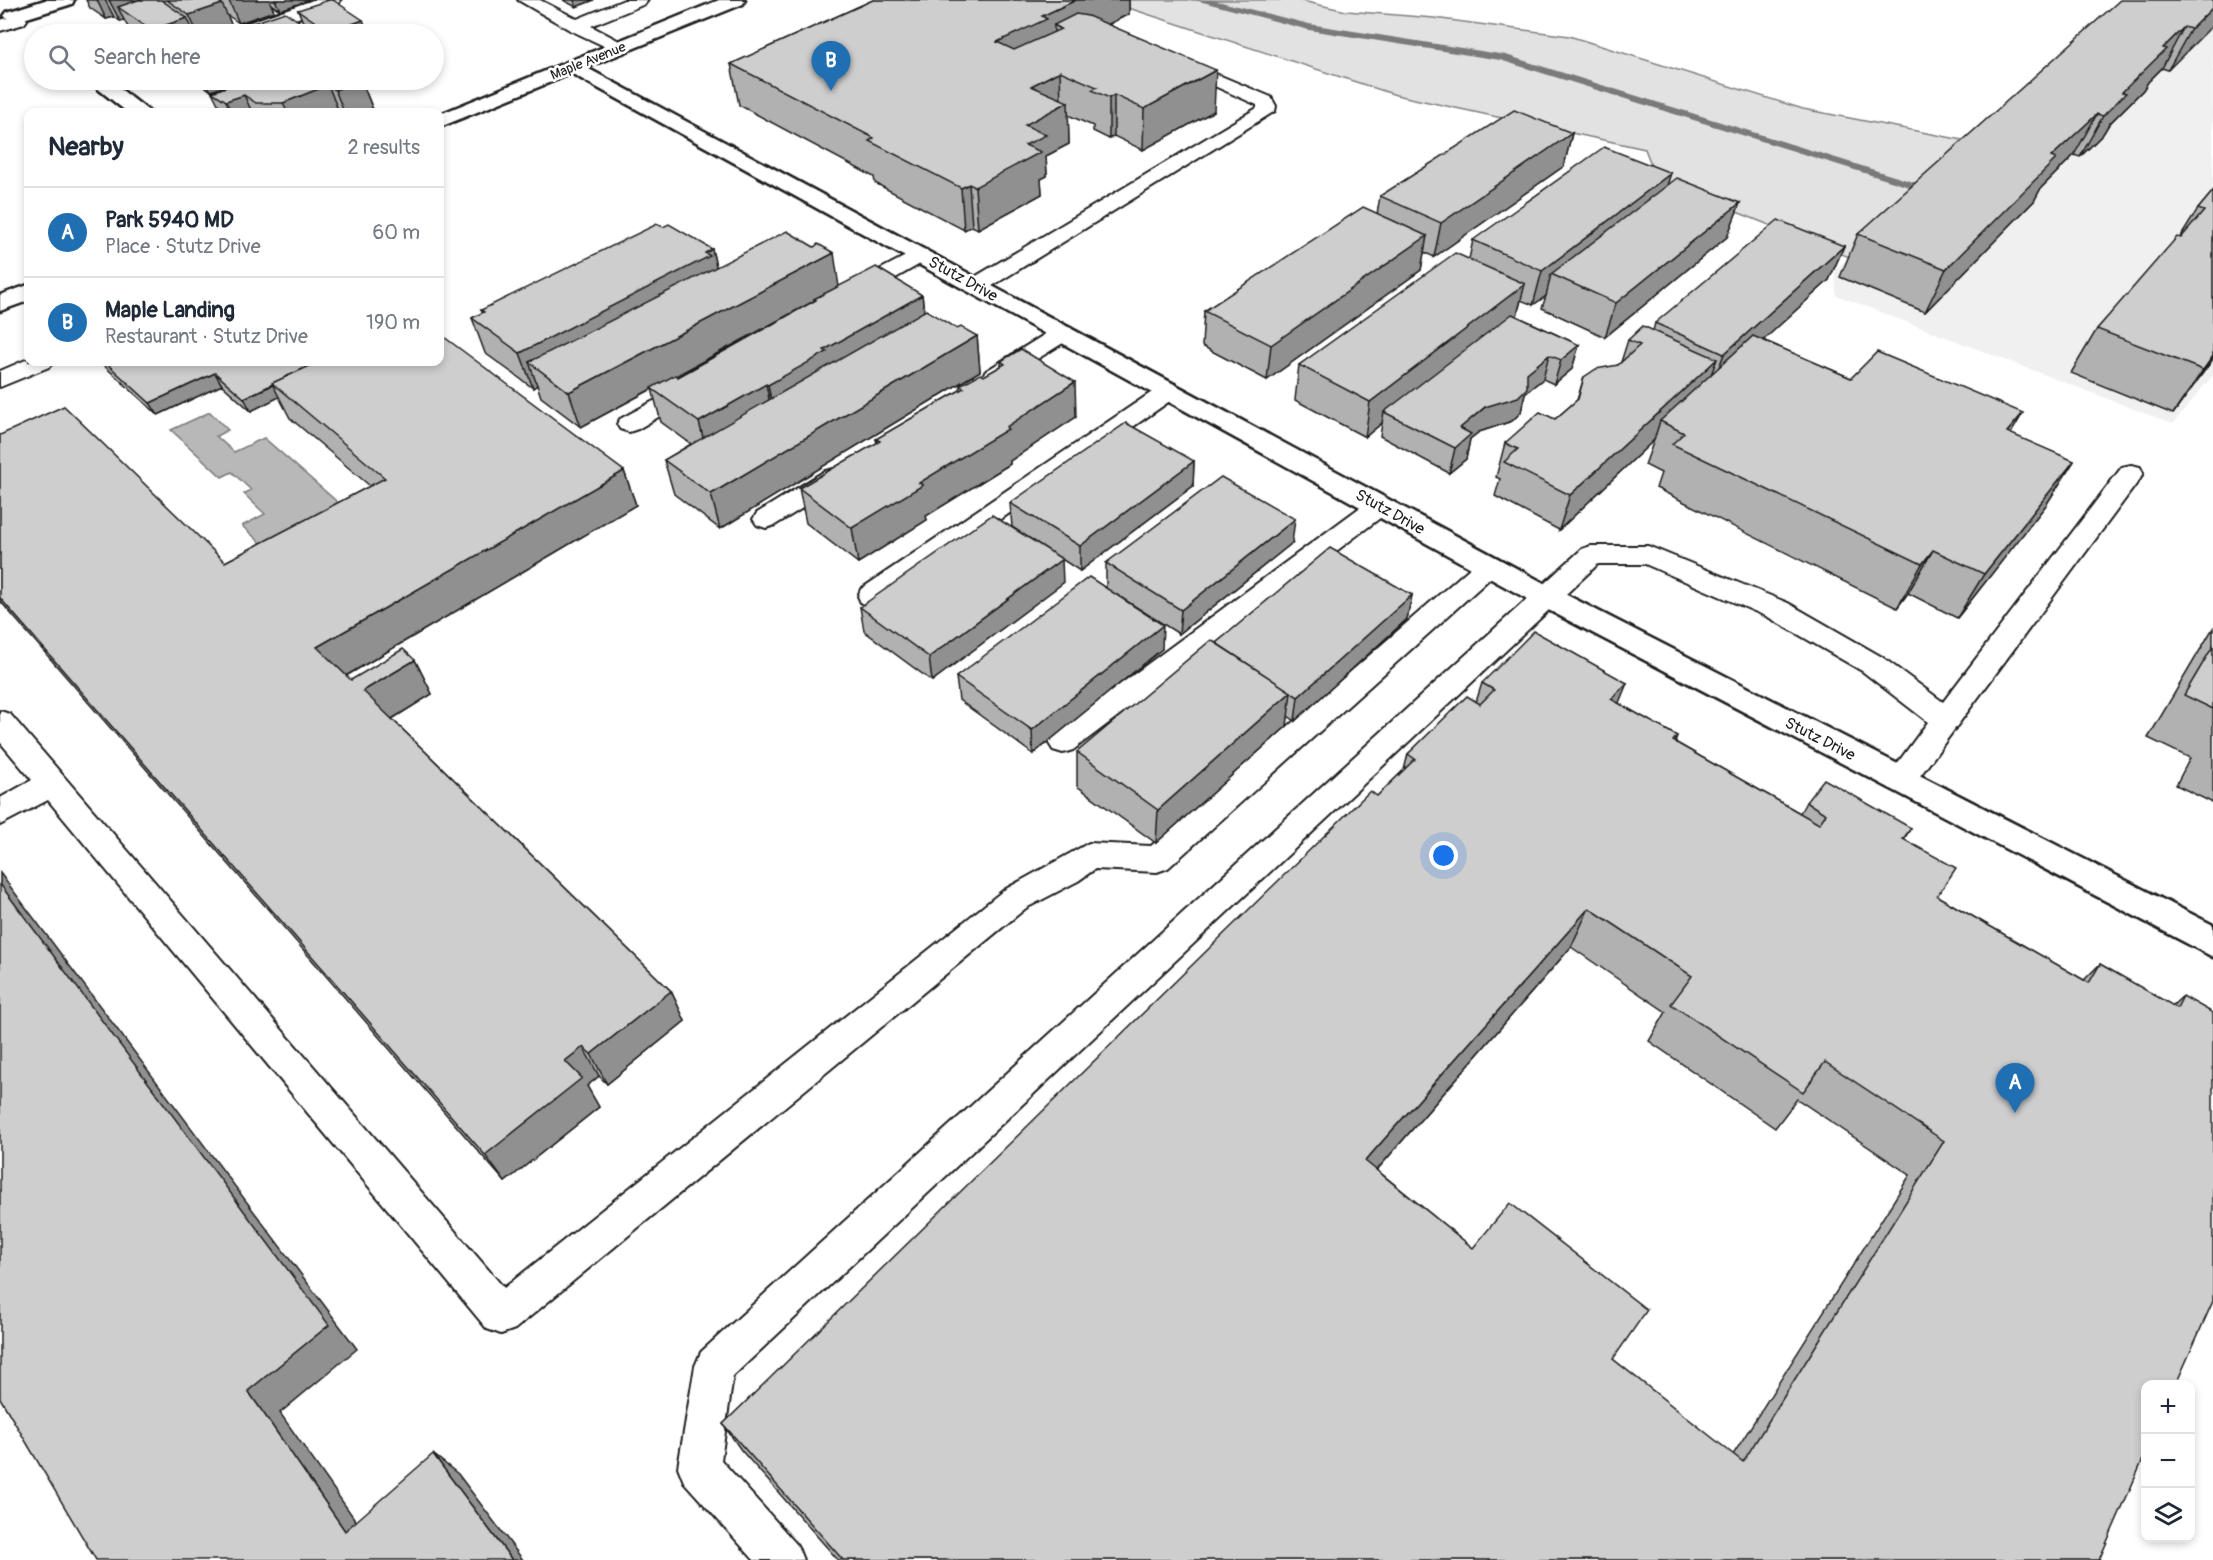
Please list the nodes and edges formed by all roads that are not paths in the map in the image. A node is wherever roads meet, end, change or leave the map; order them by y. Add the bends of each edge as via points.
1 (65, 0) edge
2 (331, 0) edge
3 (527, 0) edge
4 (639, 0) edge
5 (736, 0) edge
6 (8, 17) edge
7 (263, 24) edge
8 (24, 26) edge
9 (576, 26) junction
10 (619, 48) junction
11 (1160, 55) edge
12 (574, 67) junction
13 (114, 90) edge
14 (135, 108) edge
15 (444, 119) edge
16 (919, 255) junction
17 (976, 286) junction
18 (24, 294) edge
19 (0, 304) edge
20 (834, 304) edge
21 (1063, 333) junction
22 (32, 366) edge
23 (711, 376) edge
24 (0, 380) edge
25 (972, 390) edge
26 (1169, 392) junction
27 (629, 424) dead end
28 (855, 464) edge
29 (2131, 472) dead end
30 (1379, 506) junction
31 (766, 519) dead end
32 (1488, 566) junction
33 (871, 596) edge
34 (1545, 596) junction
35 (1947, 721) junction
36 (0, 722) edge
37 (1064, 742) dead end
38 (1900, 780) junction
39 (51, 784) junction
40 (0, 813) edge
41 (2213, 942) edge
42 (782, 1560) edge

1 - 6 street
2 - 7 street
3 - 9 lane
4 - 9 lane
5 - 10 street, Maple Avenue
6 - 8 street
9 - 10 lane
10 - 12 street, Maple Avenue
11 - 17 lane via 1264,101 1267,106
12 - 15 street, Maple Avenue
12 - 16 street, Stutz Drive
13 - 14 street
16 - 17 street, Stutz Drive
16 - 20 lane
17 - 21 street, Stutz Drive
18 - 19 street
21 - 25 lane
21 - 26 street, Stutz Drive
22 - 24 lane
23 - 27 lane
26 - 30 street, Stutz Drive
26 - 33 lane
28 - 31 lane
29 - 35 lane
30 - 32 street, Stutz Drive
30 - 37 lane
32 - 34 street, Stutz Drive
32 - 39 lane via 1156,859 1089,856 1015,899 501,1315
34 - 35 lane via 1591,555 1648,555 1778,610 1872,664
34 - 38 street, Stutz Drive
34 - 42 lane via 715,1366 699,1467
35 - 38 lane
36 - 39 lane
38 - 41 street, Stutz Drive
39 - 40 lane

